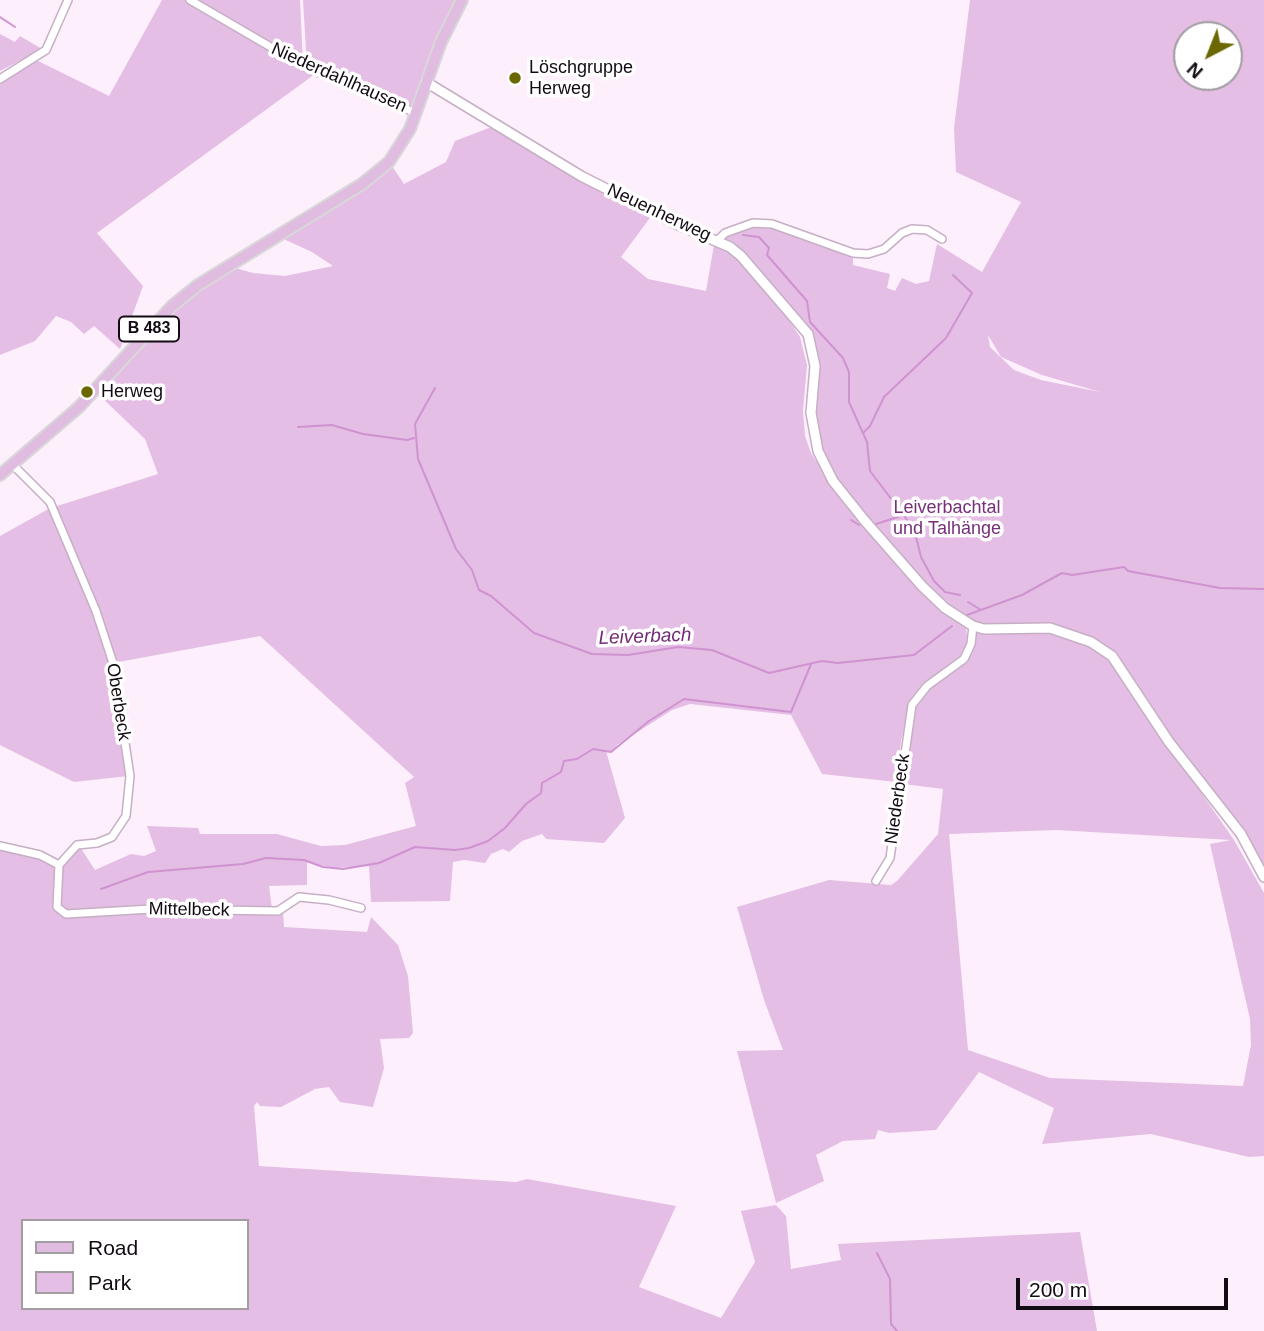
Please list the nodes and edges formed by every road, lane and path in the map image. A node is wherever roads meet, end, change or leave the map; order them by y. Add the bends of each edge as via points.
1 (68, 0) edge
2 (190, 0) edge
3 (462, 0) edge
4 (0, 79) edge
5 (426, 82) junction
6 (416, 113) junction
7 (942, 240) dead end
8 (718, 241) junction
9 (12, 464) junction
10 (0, 475) edge
11 (973, 626) junction
12 (0, 846) edge
13 (59, 865) junction
14 (1264, 877) edge
15 (876, 881) dead end
16 (361, 908) dead end

1 - 4 street via 46,50
2 - 6 street, Niederdahlhausen via 305,67
3 - 5 main road, B 483
5 - 6 main road, B 483
5 - 8 street, Neuenherweg via 581,176
6 - 9 main road, B 483 via 404,143 379,172 198,285 172,306 85,402
7 - 8 street, Neuenherweg via 927,230 912,229 884,249 853,253 772,224 753,223 725,233
8 - 11 street via 741,256 808,334 815,366 812,427 833,481 922,586 957,618
9 - 10 main road, B 483
9 - 13 street, Oberbeck via 50,502 96,611 113,663 130,776 127,816 119,830 103,842 77,845
11 - 14 street via 1050,628 1091,642 1112,656 1155,722 1241,834
11 - 15 street, Niederbeck via 964,659 928,686 909,714 890,858
12 - 13 street via 40,855
13 - 16 street, Mittelbeck via 57,907 66,914 151,909 278,911 299,897

